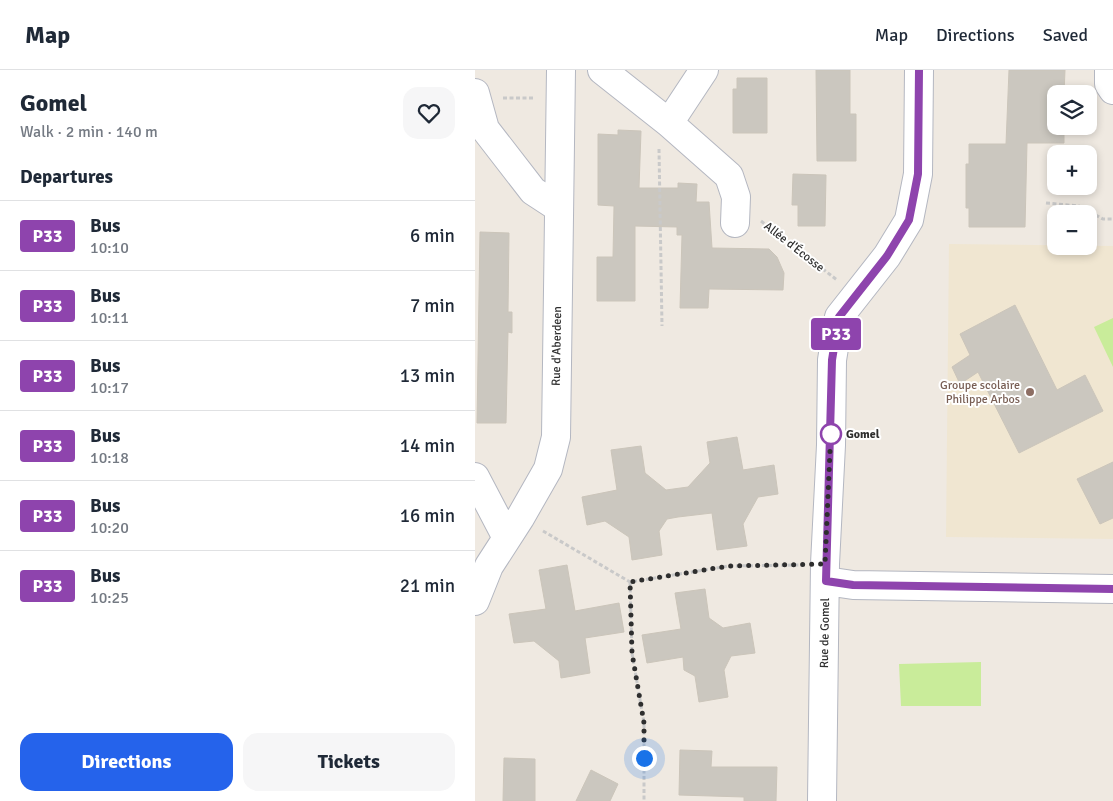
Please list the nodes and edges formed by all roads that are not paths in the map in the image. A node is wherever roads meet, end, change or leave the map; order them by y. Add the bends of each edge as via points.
1 (561, 70) edge
2 (602, 70) edge
3 (704, 70) edge
4 (919, 70) edge
5 (1109, 70) edge
6 (1113, 90) edge
7 (476, 95) edge
8 (669, 123) junction
9 (559, 208) junction
10 (735, 210) road end
11 (475, 477) edge
12 (514, 528) junction
13 (826, 573) junction
14 (1113, 590) edge
15 (475, 601) edge
16 (823, 801) edge

1 - 9 street, Rue d'Aberdeen
2 - 8 street
3 - 8 street
4 - 13 street, Rue de Gomel via 918,174 909,220 887,256 839,317 832,360
5 - 6 street via 1109,84
7 - 9 street via 485,129 533,191
8 - 10 street via 729,176
9 - 12 street, Rue d'Aberdeen via 556,437 548,469
11 - 12 street
12 - 15 street, Rue d'Aberdeen via 489,566
13 - 14 street via 853,585
13 - 16 street, Rue de Gomel

